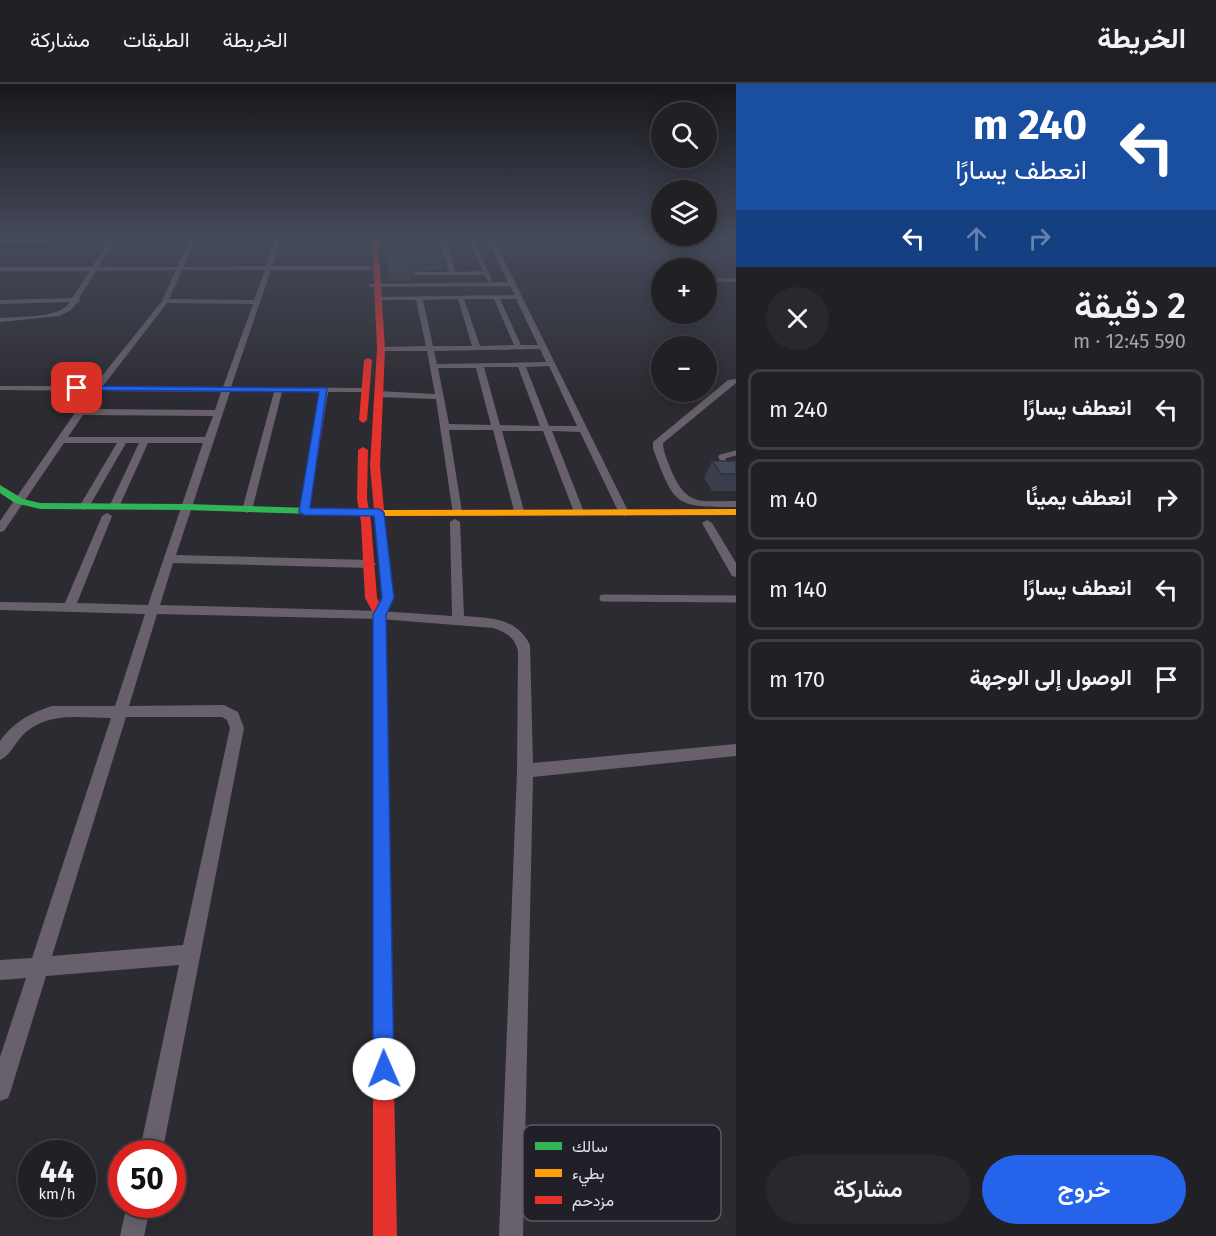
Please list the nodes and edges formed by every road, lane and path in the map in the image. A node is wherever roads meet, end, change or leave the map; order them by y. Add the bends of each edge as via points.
1 (82, 292) edge
2 (169, 292) edge
3 (261, 292) edge
4 (376, 292) edge
5 (376, 292) edge
6 (391, 292) edge
7 (515, 292) edge
8 (419, 297) junction
9 (460, 297) junction
10 (496, 297) junction
11 (517, 297) junction
12 (77, 300) junction
13 (165, 301) junction
14 (0, 302) edge
15 (258, 302) junction
16 (0, 320) edge
17 (542, 347) junction
18 (519, 348) junction
19 (381, 349) junction
20 (477, 349) junction
21 (430, 350) junction
22 (551, 364) junction
23 (521, 365) junction
24 (434, 366) junction
25 (480, 366) junction
26 (736, 381) edge
27 (0, 387) edge
28 (227, 388) junction
29 (279, 388) junction
30 (96, 389) junction
31 (324, 390) junction
32 (371, 392) junction
33 (440, 397) junction
34 (80, 412) junction
35 (219, 413) junction
36 (445, 427) junction
37 (497, 427) junction
38 (546, 429) junction
39 (583, 429) junction
40 (61, 440) junction
41 (123, 440) junction
42 (145, 440) junction
43 (209, 440) junction
44 (736, 453) edge
45 (736, 470) edge
46 (0, 488) edge
47 (736, 504) edge
48 (10, 506) edge
49 (84, 507) junction
50 (247, 510) junction
51 (519, 511) junction
52 (111, 512) junction
53 (184, 512) junction
54 (304, 512) junction
55 (579, 512) junction
56 (736, 512) edge
57 (624, 513) junction
58 (372, 517) junction
59 (456, 517) junction
60 (736, 522) edge
61 (707, 523) junction
62 (0, 529) edge
63 (169, 559) junction
64 (370, 564) junction
65 (736, 573) edge
66 (603, 598) dead end
67 (736, 599) edge
68 (0, 606) edge
69 (69, 608) junction
70 (153, 610) junction
71 (380, 615) junction
72 (458, 620) junction
73 (119, 713) junction
74 (736, 750) edge
75 (0, 753) edge
76 (525, 771) junction
77 (191, 954) junction
78 (39, 967) junction
79 (0, 970) edge
80 (0, 1090) edge
81 (153, 1140) edge
82 (136, 1218) edge
83 (132, 1236) edge
84 (385, 1236) edge
85 (511, 1236) edge

1 - 12 street
2 - 13 street
3 - 15 street
4 - 19 main road
5 - 32 main road via 369,349
6 - 8 street
7 - 11 street
8 - 9 street
8 - 21 street
9 - 10 street
9 - 20 street
10 - 11 street
10 - 18 street
11 - 17 street
12 - 14 street
12 - 16 street via 57,315
13 - 15 street
13 - 30 street
15 - 28 street
17 - 18 street
17 - 22 street
18 - 20 street
19 - 21 street
19 - 32 main road
20 - 21 street
21 - 24 street
22 - 23 street
22 - 39 street
23 - 25 street
23 - 38 street
24 - 25 street
24 - 33 street
25 - 37 street
26 - 47 street via 658,442 676,494 684,501
27 - 30 street
28 - 29 street
28 - 30 street
28 - 35 street
29 - 31 street
29 - 50 street
30 - 34 street
31 - 32 street
31 - 54 street
32 - 33 street
32 - 58 main road via 375,466
33 - 36 street
34 - 35 street
34 - 40 street
35 - 43 street
36 - 37 street
36 - 59 street
37 - 38 street
37 - 51 street
38 - 39 street
38 - 55 street
39 - 57 street
40 - 41 street
40 - 48 street
41 - 42 street
41 - 49 street
42 - 43 street
42 - 52 street
43 - 53 street
44 - 45 lane via 721,457
46 - 48 main road
48 - 49 main road
48 - 52 main road via 33,516
48 - 62 street
49 - 52 main road
50 - 53 main road
50 - 54 main road
51 - 55 main road
51 - 59 main road
52 - 53 main road
52 - 69 street
53 - 58 main road
53 - 63 street
54 - 58 main road
55 - 57 main road
56 - 57 main road
58 - 59 main road
58 - 64 main road
58 - 71 main road via 388,598
59 - 61 main road
59 - 72 street
60 - 61 main road
61 - 65 street
63 - 64 street
63 - 70 street
64 - 71 main road via 371,598
66 - 67 lane
68 - 69 street
69 - 70 street
70 - 71 street
70 - 73 street
71 - 72 street
71 - 84 main road
72 - 76 street via 503,626 524,644
73 - 75 street via 42,714 11,736
73 - 77 street via 224,711 232,716 237,728
73 - 78 street
74 - 76 street
76 - 85 street
77 - 78 street
77 - 81 street
78 - 79 street
78 - 80 street
82 - 83 street

